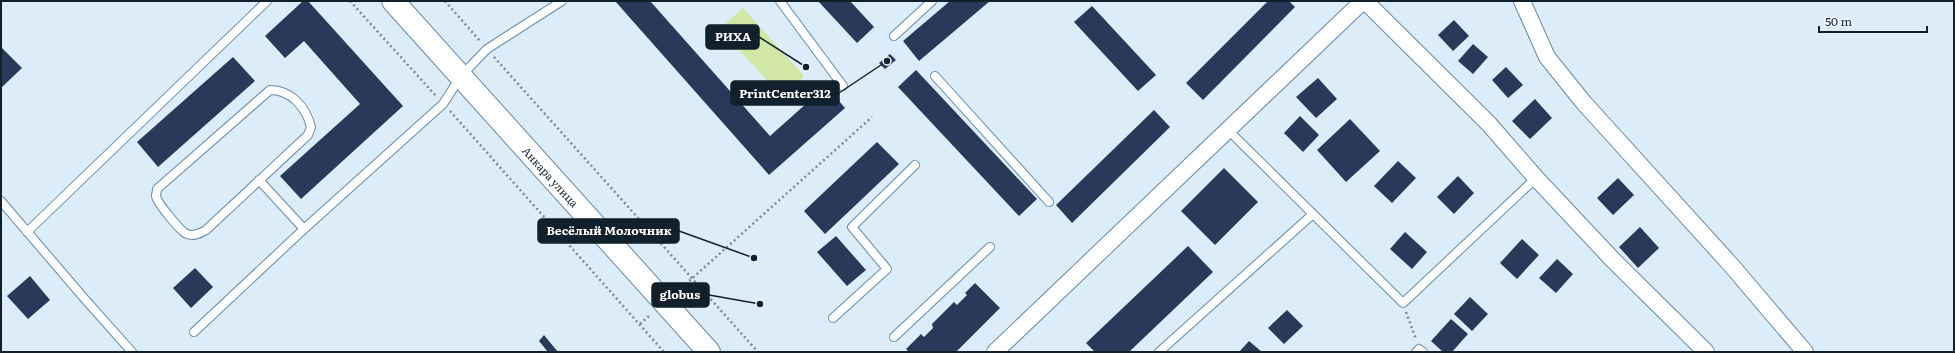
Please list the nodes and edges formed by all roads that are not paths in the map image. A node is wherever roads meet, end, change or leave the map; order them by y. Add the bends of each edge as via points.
1 (267, 1) edge
2 (393, 1) edge
3 (562, 1) edge
4 (780, 1) edge
5 (932, 1) edge
6 (1364, 1) edge
7 (1522, 1) edge
8 (894, 36) dead end
9 (461, 76) junction
10 (935, 76) dead end
11 (843, 86) dead end
12 (1228, 130) junction
13 (915, 165) dead end
14 (1536, 178) junction
15 (259, 180) junction
16 (1, 201) edge
17 (1049, 202) dead end
18 (1313, 214) junction
19 (304, 229) junction
20 (27, 232) junction
21 (990, 247) dead end
22 (833, 318) dead end
23 (194, 332) dead end
24 (894, 337) dead end
25 (132, 352) edge
26 (709, 352) edge
27 (995, 352) edge
28 (1159, 352) edge
29 (1706, 352) edge
30 (1805, 352) edge

1 - 20 lane
2 - 9 main road, Анкара улица
3 - 9 lane via 487,49
4 - 11 lane
5 - 8 lane
6 - 12 street
6 - 14 street via 1489,124
7 - 30 street via 1547,57 1584,103 1731,265
9 - 19 lane via 444,104
9 - 26 main road, Анкара улица
10 - 17 lane
12 - 18 lane
12 - 27 street
13 - 22 lane via 852,227 887,269
14 - 18 lane via 1403,303
14 - 29 street via 1612,259
15 - 15 lane via 308,135 311,127 308,115 294,99 281,90 270,90 157,189 156,196 185,234 200,234
15 - 19 lane
16 - 20 lane
18 - 28 lane
19 - 23 lane
20 - 25 lane
21 - 24 lane

